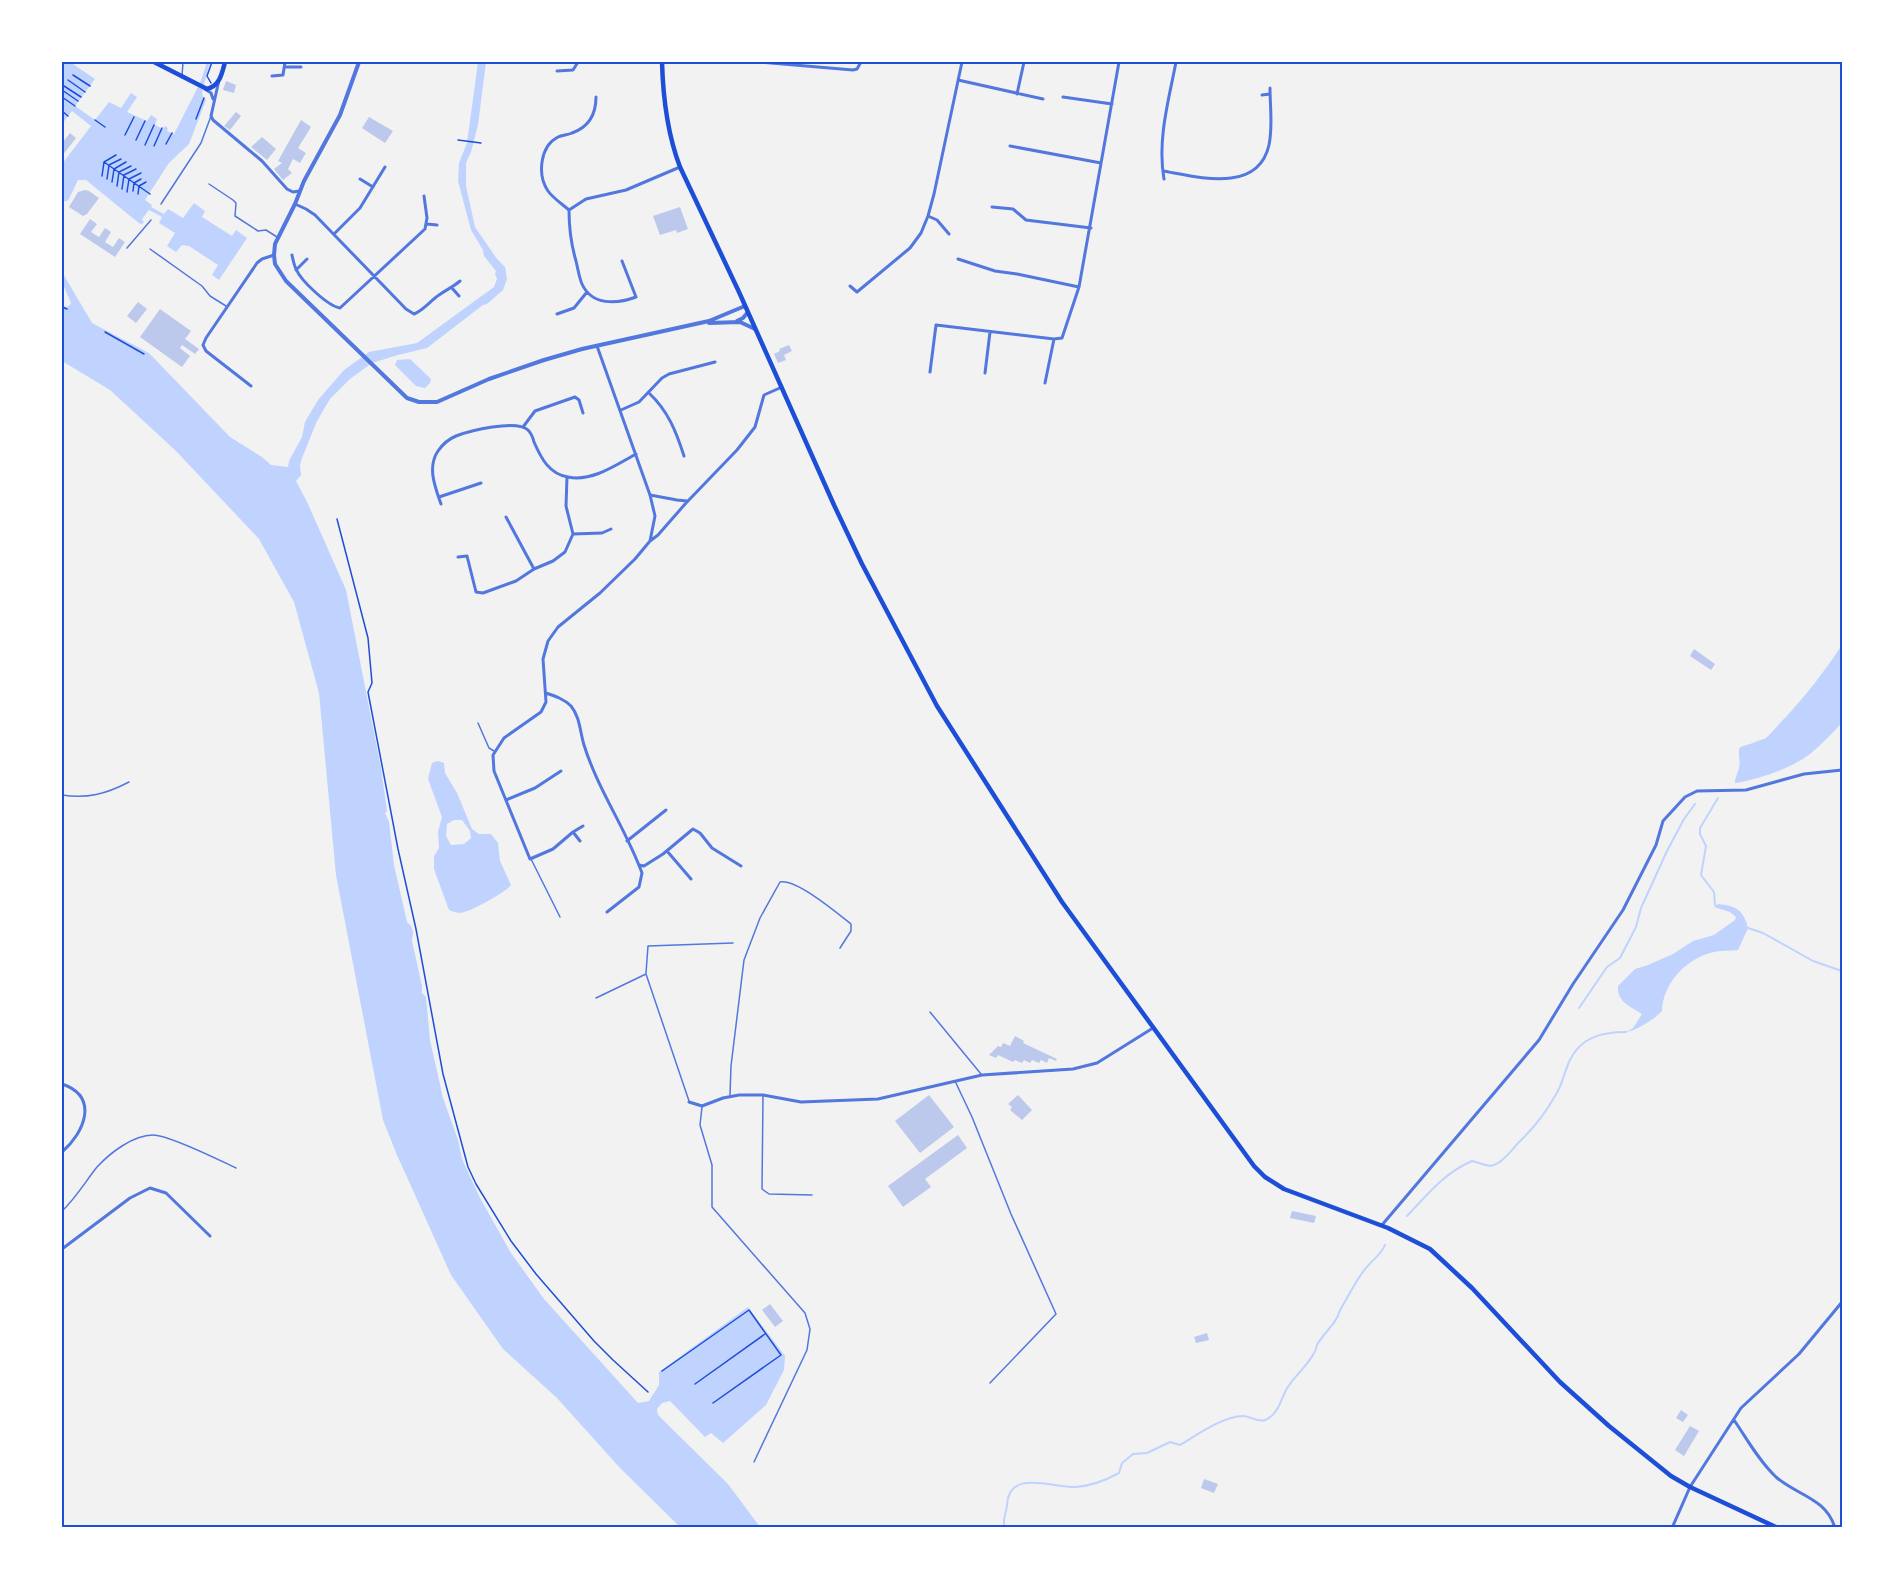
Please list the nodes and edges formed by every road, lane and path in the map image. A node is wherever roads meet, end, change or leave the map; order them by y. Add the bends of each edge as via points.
1 (154, 62) edge
2 (183, 62) edge
3 (212, 62) edge
4 (225, 62) edge
5 (285, 62) edge
6 (359, 62) edge
7 (578, 62) edge
8 (662, 62) edge
9 (759, 62) edge
10 (861, 62) edge
11 (962, 62) edge
12 (1024, 62) edge
13 (1119, 62) edge
14 (1176, 62) edge
15 (285, 67) junction
16 (301, 67) dead end
17 (557, 71) dead end
18 (73, 75) dead end
19 (182, 76) junction
20 (272, 76) dead end
21 (209, 77) dead end
22 (958, 80) junction
23 (69, 81) dead end
24 (219, 81) junction
25 (64, 86) dead end
26 (90, 86) dead end
27 (1270, 88) dead end
28 (204, 89) junction
29 (62, 90) edge
30 (85, 92) dead end
31 (1017, 94) junction
32 (1270, 94) junction
33 (1262, 95) dead end
34 (62, 97) edge
35 (81, 97) dead end
36 (596, 97) dead end
37 (1063, 97) dead end
38 (204, 98) dead end
39 (1043, 99) dead end
40 (78, 101) dead end
41 (1112, 104) junction
42 (75, 106) dead end
43 (213, 107) junction
44 (62, 111) edge
45 (68, 116) dead end
46 (211, 116) junction
47 (134, 117) dead end
48 (196, 119) dead end
49 (95, 120) dead end
50 (145, 121) dead end
51 (154, 125) dead end
52 (105, 127) dead end
53 (162, 128) dead end
54 (172, 133) dead end
55 (125, 135) dead end
56 (136, 140) dead end
57 (458, 140) dead end
58 (481, 143) dead end
59 (166, 144) dead end
60 (145, 145) dead end
61 (154, 146) dead end
62 (1010, 146) dead end
63 (116, 155) dead end
64 (121, 159) dead end
65 (104, 162) junction
66 (126, 162) dead end
67 (1101, 163) junction
68 (108, 165) junction
69 (131, 166) dead end
70 (385, 167) dead end
71 (680, 167) junction
72 (114, 168) junction
73 (136, 170) dead end
74 (1163, 171) junction
75 (119, 172) junction
76 (141, 173) dead end
77 (102, 176) dead end
78 (124, 176) junction
79 (107, 179) dead end
80 (129, 179) junction
81 (141, 179) dead end
82 (360, 179) dead end
83 (1164, 179) dead end
84 (146, 182) dead end
85 (112, 183) dead end
86 (134, 183) junction
87 (209, 184) dead end
88 (117, 186) dead end
89 (139, 186) junction
90 (373, 188) junction
91 (122, 189) dead end
92 (300, 190) junction
93 (133, 191) dead end
94 (127, 192) dead end
95 (138, 194) dead end
96 (150, 194) dead end
97 (424, 196) dead end
98 (161, 204) dead end
99 (295, 204) junction
100 (992, 207) dead end
101 (569, 210) junction
102 (928, 216) junction
103 (151, 220) dead end
104 (427, 224) junction
105 (437, 225) dead end
106 (1091, 228) junction
107 (334, 234) junction
108 (949, 234) dead end
109 (278, 237) junction
110 (127, 248) dead end
111 (150, 249) dead end
112 (274, 255) junction
113 (292, 255) dead end
114 (958, 259) dead end
115 (308, 260) dead end
116 (622, 261) dead end
117 (296, 270) junction
118 (374, 276) junction
119 (460, 281) dead end
120 (850, 286) dead end
121 (1079, 287) junction
122 (452, 288) junction
123 (587, 292) junction
124 (459, 296) dead end
125 (745, 306) junction
126 (62, 307) edge
127 (227, 307) junction
128 (67, 309) dead end
129 (748, 312) junction
130 (556, 314) dead end
131 (732, 322) junction
132 (696, 325) junction
133 (755, 329) junction
134 (105, 332) dead end
135 (990, 332) junction
136 (1054, 339) junction
137 (597, 346) junction
138 (144, 354) dead end
139 (715, 362) dead end
140 (930, 372) dead end
141 (985, 373) dead end
142 (1045, 383) dead end
143 (251, 386) dead end
144 (782, 387) junction
145 (649, 393) junction
146 (621, 410) junction
147 (584, 413) dead end
148 (523, 427) junction
149 (636, 454) junction
150 (684, 456) dead end
151 (567, 477) junction
152 (481, 483) dead end
153 (650, 495) junction
154 (439, 497) junction
155 (688, 501) junction
156 (441, 504) dead end
157 (506, 517) dead end
158 (337, 519) dead end
159 (611, 529) dead end
160 (573, 534) junction
161 (650, 541) junction
162 (458, 557) dead end
163 (534, 569) junction
164 (546, 693) junction
165 (478, 723) dead end
166 (495, 751) junction
167 (1842, 770) edge
168 (561, 771) dead end
169 (129, 782) dead end
170 (62, 795) edge
171 (506, 800) junction
172 (666, 810) dead end
173 (583, 826) dead end
174 (573, 832) junction
175 (580, 841) dead end
176 (627, 841) junction
177 (667, 851) junction
178 (530, 859) junction
179 (639, 865) junction
180 (741, 866) dead end
181 (691, 879) dead end
182 (607, 912) dead end
183 (560, 917) dead end
184 (733, 943) dead end
185 (840, 948) dead end
186 (646, 974) junction
187 (597, 999) dead end
188 (930, 1012) dead end
189 (1153, 1028) junction
190 (982, 1075) junction
191 (955, 1080) junction
192 (62, 1084) edge
193 (763, 1095) junction
194 (730, 1096) junction
195 (689, 1102) joint
196 (702, 1106) junction
197 (62, 1152) edge
198 (236, 1168) dead end
199 (812, 1195) dead end
200 (62, 1211) edge
201 (1382, 1225) junction
202 (210, 1236) dead end
203 (62, 1249) edge
204 (1842, 1302) edge
205 (766, 1334) junction
206 (662, 1371) dead end
207 (990, 1383) dead end
208 (695, 1384) dead end
209 (648, 1392) dead end
210 (713, 1403) dead end
211 (1734, 1420) junction
212 (754, 1462) dead end
213 (1690, 1487) junction
214 (1672, 1527) edge
215 (1778, 1527) edge
216 (1835, 1527) edge

1 - 19 main road
2 - 19 lane
3 - 21 path
4 - 24 main road
5 - 15 street
6 - 92 street via 340,115
7 - 17 street via 573,70
8 - 71 main road via 667,119
9 - 10 street via 853,70
11 - 22 street
12 - 31 street
13 - 41 street
14 - 74 street via 1165,123
15 - 16 street
15 - 20 street via 283,75
18 - 26 path
19 - 28 main road
22 - 31 street
22 - 102 street
23 - 30 path
24 - 28 main road
24 - 43 street
25 - 35 path
27 - 32 street
28 - 43 street via 212,95
29 - 40 path
31 - 39 street
32 - 33 street
32 - 74 street via 1269,144 1266,155 1250,171 1230,179
34 - 42 path
36 - 101 street via 590,121 581,129 558,137 543,156 545,187
37 - 41 street
38 - 48 path
41 - 67 street
43 - 46 street
44 - 45 path
46 - 92 street via 287,189
46 - 98 lane via 201,143
47 - 55 path
49 - 52 path
50 - 56 path
51 - 60 path
53 - 61 path
54 - 59 path
57 - 58 path
62 - 67 street
63 - 65 path
64 - 68 path
65 - 68 path
65 - 77 path
66 - 72 path
67 - 106 street
68 - 72 path
68 - 79 path
69 - 75 path
70 - 90 street
71 - 101 street via 626,190 586,199
71 - 125 main road
72 - 75 path
72 - 85 path
73 - 78 path
74 - 83 street
75 - 78 path
75 - 88 path
76 - 80 path
78 - 80 path
78 - 91 path
80 - 86 path
80 - 94 path
81 - 86 path
82 - 90 street
84 - 89 path
86 - 89 path
86 - 93 path
87 - 109 lane via 236,203 235,216 258,231 266,230
89 - 95 path
89 - 96 path
90 - 107 street via 356,213
92 - 99 street
97 - 104 street
99 - 107 street via 308,210
99 - 109 street
100 - 106 street via 1013,209 1026,219
101 - 123 street via 568,232
102 - 108 street via 938,220
102 - 120 street via 910,248 857,292
103 - 110 lane
104 - 105 street
104 - 118 street
106 - 121 street
107 - 118 street
109 - 112 street
111 - 127 lane
112 - 127 street via 257,263
112 - 137 street via 286,281 407,398 419,402 442,400 525,366
113 - 117 street
114 - 121 street via 995,271
115 - 117 street
116 - 123 street via 636,297 611,303
117 - 118 street via 322,298 339,308
118 - 122 street via 414,314
119 - 122 street
121 - 136 street via 1062,338
122 - 124 street
123 - 130 street via 574,308
125 - 129 main road
125 - 132 street
126 - 128 path
127 - 143 street via 203,345
129 - 131 street
129 - 133 main road
131 - 132 street
131 - 133 street
132 - 137 street
133 - 144 main road
134 - 138 path
135 - 136 street
135 - 140 street via 936,325
135 - 141 street
136 - 142 street
137 - 146 street
139 - 145 street via 669,374
144 - 155 street via 764,395 754,428
144 - 189 main road via 862,564 937,706 1062,902
145 - 146 street
145 - 150 street via 672,421
146 - 149 street
147 - 148 street via 575,397 535,411
148 - 151 street via 546,465
148 - 154 street via 500,426 456,436 445,443 434,461
149 - 151 street via 593,476
149 - 153 street
151 - 160 street via 567,506
152 - 154 street
153 - 155 street
153 - 161 street via 655,516
154 - 156 street
155 - 161 street
157 - 163 street
158 - 209 path via 368,638 372,683 368,692 443,1074 468,1167 511,1241 536,1274 594,1341
159 - 160 street
160 - 163 street via 566,552
161 - 164 street via 548,641 543,659
162 - 163 street via 467,556 476,592 516,581
164 - 166 street via 541,712 504,738
164 - 176 street via 572,707 603,793
165 - 166 lane via 489,748
166 - 171 street via 494,771
167 - 201 street via 1804,774 1746,790 1697,791 1685,796 1664,821 1623,910 1539,1040
168 - 171 street
169 - 170 lane via 93,796
171 - 178 street
172 - 176 street
173 - 174 street
174 - 175 street
174 - 178 street via 553,849
176 - 179 street
177 - 179 street via 644,866
177 - 180 street via 693,829 712,848
177 - 181 street
178 - 183 lane
179 - 182 street via 639,887
184 - 186 lane via 648,946
185 - 194 lane via 851,924 791,882 780,882 760,918 744,960
186 - 187 lane
186 - 195 lane
188 - 190 lane
189 - 190 street via 1087,1066
189 - 201 main road via 1265,1177 1284,1189
190 - 191 street
191 - 193 street via 859,1101 801,1102
191 - 207 lane via 1056,1314
192 - 197 street via 78,1094 85,1109 82,1127
193 - 194 street
193 - 199 lane via 762,1189 769,1194
194 - 196 street
195 - 196 street
196 - 212 lane via 700,1125 712,1165 712,1207 805,1312 810,1329 807,1350
198 - 200 lane via 160,1136 141,1137 107,1158
201 - 213 main road via 1439,1256 1560,1382 1609,1426
202 - 203 street via 166,1193 150,1188 130,1198
204 - 211 street via 1800,1354
205 - 206 path via 749,1310
205 - 208 path
205 - 210 path via 781,1355
211 - 213 street
211 - 216 street via 1776,1476 1826,1508
213 - 214 street
213 - 215 main road

